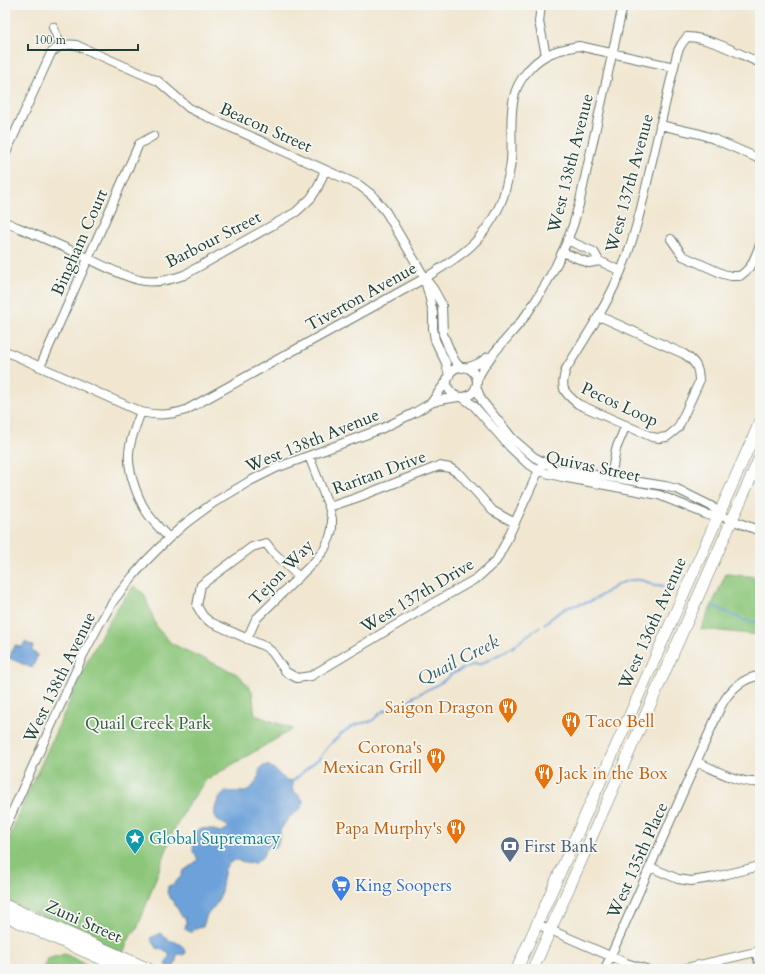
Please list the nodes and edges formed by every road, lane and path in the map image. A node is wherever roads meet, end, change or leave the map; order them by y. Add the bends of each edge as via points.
1 (541, 5) edge
2 (623, 5) edge
3 (53, 27) dead end
4 (61, 46) junction
5 (612, 53) junction
6 (546, 55) junction
7 (760, 63) edge
8 (674, 66) junction
9 (660, 125) junction
10 (152, 136) dead end
11 (5, 155) edge
12 (760, 159) edge
13 (325, 170) junction
14 (5, 222) edge
15 (671, 239) dead end
16 (567, 240) junction
17 (760, 245) edge
18 (562, 252) junction
19 (89, 258) junction
20 (599, 261) junction
21 (621, 271) junction
22 (425, 278) junction
23 (599, 316) junction
24 (5, 351) edge
25 (492, 355) junction
26 (40, 367) junction
27 (465, 368) junction
28 (448, 378) junction
29 (477, 384) junction
30 (563, 389) joint
31 (460, 397) junction
32 (431, 403) junction
33 (141, 412) junction
34 (760, 422) edge
35 (626, 425) junction
36 (309, 456) junction
37 (760, 456) edge
38 (544, 463) junction
39 (539, 470) junction
40 (611, 477) junction
41 (329, 507) junction
42 (719, 515) junction
43 (732, 520) junction
44 (515, 523) junction
45 (760, 531) edge
46 (169, 538) junction
47 (299, 577) junction
48 (247, 639) junction
49 (760, 676) edge
50 (697, 762) junction
51 (760, 782) edge
52 (5, 828) edge
53 (760, 866) edge
54 (650, 867) junction
55 (5, 905) edge
56 (5, 916) edge
57 (537, 924) junction
58 (550, 930) junction
59 (758, 951) edge
60 (611, 956) junction
61 (760, 966) edge
62 (124, 969) edge
63 (149, 969) edge
64 (517, 969) edge
65 (533, 969) edge
66 (605, 969) edge
67 (646, 969) edge
68 (682, 969) edge

1 - 6 street via 539,22
2 - 5 street, West 138th Avenue
3 - 4 street
4 - 11 street via 51,53
4 - 13 street, Beacon Street via 76,45 158,81 189,108
5 - 6 street, Tiverton Avenue via 579,46
5 - 8 street, Tiverton Avenue
5 - 16 street, West 138th Avenue via 578,205
6 - 22 street, Tiverton Avenue via 528,71 514,96 511,162 503,196 491,221 467,250
7 - 8 street, West 137th Avenue via 707,40 687,37 677,51
8 - 9 street, West 137th Avenue
9 - 12 street via 700,134
9 - 21 street, West 137th Avenue via 642,208
10 - 19 street, Bingham Court via 139,144
13 - 19 street, Barbour Street via 311,198 296,212 184,275 153,282 139,280
13 - 22 street, Beacon Street via 359,185 372,195 386,212
14 - 19 street, Barbour Street
15 - 17 street via 682,256 732,276 740,276 752,264
16 - 18 street, West 138th Avenue
16 - 20 street via 594,252
18 - 20 street via 589,263
18 - 25 street, West 138th Avenue via 526,315
19 - 26 street, Bingham Court
20 - 21 street
21 - 23 street, West 137th Avenue
22 - 27 street, Beacon Street via 442,305 443,334 454,358
22 - 28 street, Beacon Street via 433,313 433,328 446,363
22 - 33 street, Tiverton Avenue via 186,410 160,415
23 - 30 street, West 137th Avenue via 566,369
23 - 35 street, Pecos Loop via 684,354 698,367 699,382 673,434 667,437 652,437
24 - 26 street, Tiverton Avenue
25 - 27 street, West 138th Avenue
25 - 29 street, West 138th Avenue via 480,372
26 - 33 street, Tiverton Avenue
27 - 28 street via 454,370
27 - 29 street via 474,373
28 - 31 street via 448,388
28 - 32 street, West 138th Avenue
29 - 31 street via 471,395
29 - 38 street, Quivas Street via 482,401 514,439
30 - 35 street, Pecos Loop via 578,404
31 - 32 street, West 138th Avenue
31 - 39 street, Quivas Street via 474,406 526,463
32 - 36 street, West 138th Avenue via 381,429
33 - 46 street via 132,436 130,467 137,494 146,511
34 - 42 main road, West 136th Avenue
35 - 40 street via 616,449
36 - 41 street, Tejon Way
36 - 46 street, West 138th Avenue via 276,468 234,490 201,511
37 - 43 main road, West 136th Avenue
38 - 39 street, West 137th Drive
38 - 40 street, Quivas Street via 558,469
39 - 42 street, Quivas Street via 562,477 659,495 708,515
39 - 44 street, West 137th Drive
40 - 42 street, Quivas Street via 677,489 712,506
41 - 44 street, Raritan Drive via 439,466 450,468 460,475 493,511
41 - 47 street, Tejon Way via 332,529 328,544
42 - 43 street, Quivas Street
42 - 57 main road, West 136th Avenue
43 - 45 street, Quivas Street
43 - 58 main road, West 136th Avenue
44 - 48 street, West 137th Drive via 496,562 477,578 311,676 297,678 286,672 272,652
46 - 52 street, West 138th Avenue via 133,576 99,625
47 - 48 street, Tejon Way via 256,619
47 - 48 street via 266,543 252,547 201,585 197,606 202,616
49 - 50 street, West 135th Place via 744,681 725,698
50 - 51 street via 743,782
50 - 54 street, West 135th Place
53 - 54 street via 692,882
54 - 60 street, West 135th Place
55 - 63 main road, Zuni Street
56 - 62 main road, Zuni Street
57 - 58 street
57 - 64 main road, West 136th Avenue
58 - 60 street
58 - 65 main road, West 136th Avenue
59 - 61 street
59 - 68 street
60 - 66 street, West 135th Place
60 - 67 street

